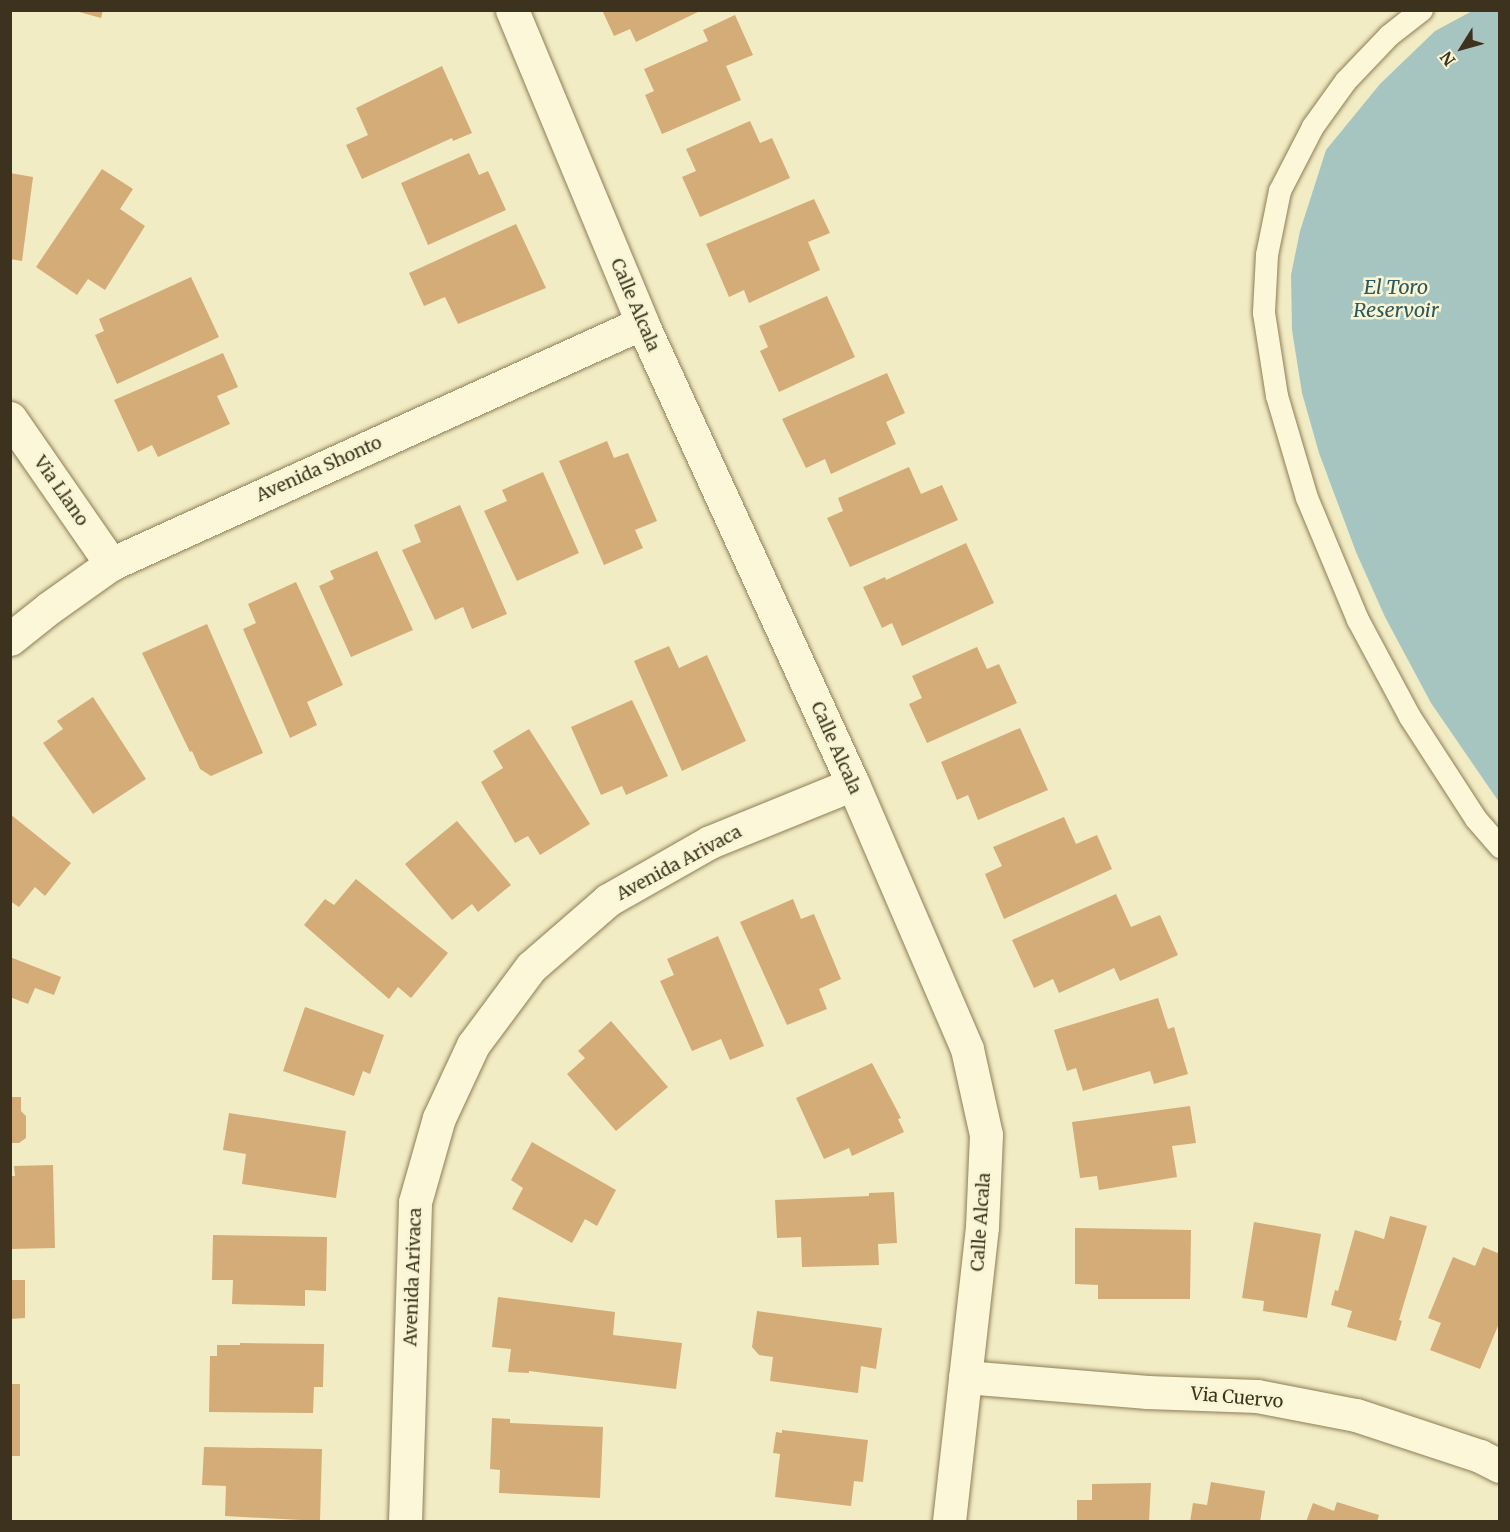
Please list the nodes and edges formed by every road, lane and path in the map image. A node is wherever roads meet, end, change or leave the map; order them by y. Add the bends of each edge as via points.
1 (512, 10) edge
2 (1422, 10) edge
3 (642, 323) junction
4 (10, 418) edge
5 (111, 564) junction
6 (10, 639) edge
7 (852, 784) junction
8 (1500, 847) edge
9 (965, 1377) junction
10 (1500, 1466) edge
11 (405, 1521) edge
12 (949, 1521) edge

1 - 3 street, Calle Alcala
2 - 8 lane via 1389,36 1346,81 1307,138 1280,191 1267,255 1264,313 1277,396 1304,487 1358,620 1410,717 1476,819
3 - 5 street, Avenida Shonto
3 - 7 street, Calle Alcala
4 - 5 street, Via Llano
5 - 6 street, Avenida Shonto
7 - 9 street, Calle Alcala via 967,1049 986,1135 982,1227
7 - 11 street, Avenida Arivaca via 710,842 608,900 531,967 473,1045 439,1118 415,1202
9 - 10 street, Via Cuervo via 1147,1392 1257,1396 1356,1415
9 - 12 street, Calle Alcala

